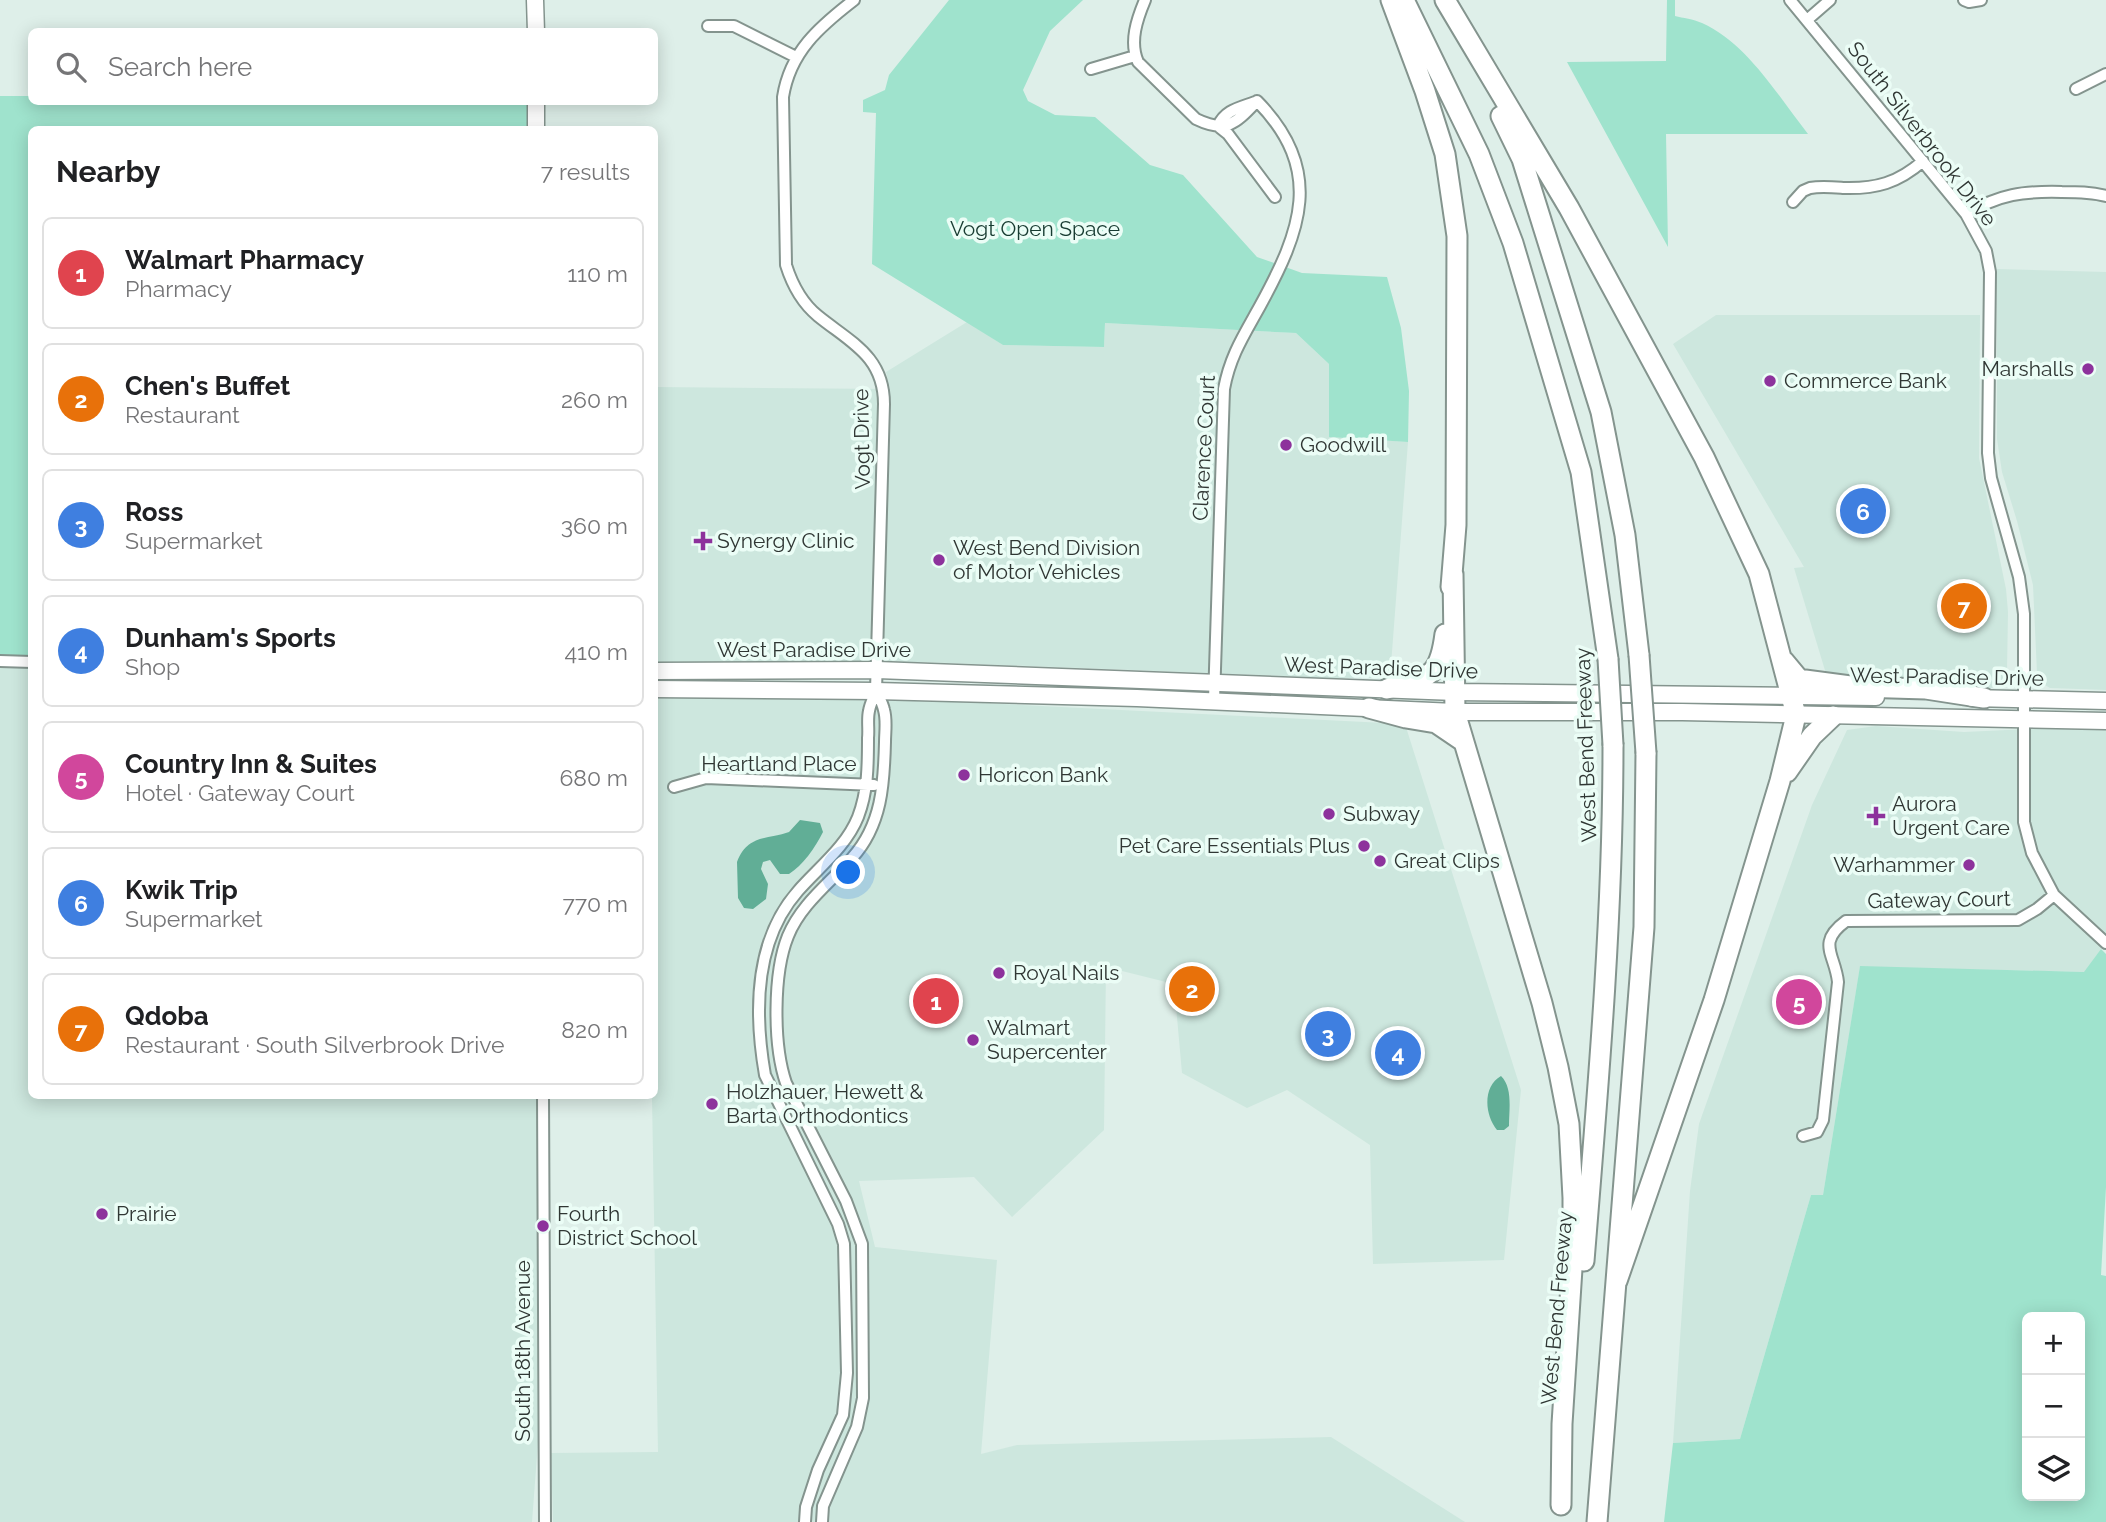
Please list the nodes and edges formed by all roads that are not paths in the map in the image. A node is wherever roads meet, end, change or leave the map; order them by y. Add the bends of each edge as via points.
1 (535, 0) edge
2 (854, 0) edge
3 (1145, 0) edge
4 (1391, 0) edge
5 (1404, 0) edge
6 (1444, 0) edge
7 (1790, 0) edge
8 (1830, 0) edge
9 (1964, 0) edge
10 (1981, 0) edge
11 (1807, 20) junction
12 (708, 26) dead end
13 (536, 28) edge
14 (1135, 56) junction
15 (796, 57) junction
16 (1091, 69) dead end
17 (2106, 74) edge
18 (2076, 89) dead end
19 (536, 105) edge
20 (536, 126) edge
21 (1218, 126) junction
22 (1923, 161) junction
23 (2106, 196) edge
24 (1275, 197) dead end
25 (1793, 202) dead end
26 (1966, 214) junction
27 (1453, 574) junction
28 (1781, 658) junction
29 (0, 661) edge
30 (28, 662) edge
31 (877, 670) junction
32 (658, 671) edge
33 (1215, 682) junction
34 (658, 689) edge
35 (1387, 690) junction
36 (876, 691) junction
37 (1792, 695) junction
38 (1984, 698) junction
39 (2024, 699) junction
40 (1214, 700) junction
41 (2106, 701) edge
42 (1455, 702) junction
43 (1369, 708) junction
44 (1796, 715) junction
45 (1833, 716) junction
46 (2023, 720) junction
47 (2106, 721) edge
48 (1464, 742) junction
49 (1780, 781) junction
50 (868, 783) junction
51 (674, 787) dead end
52 (883, 787) junction
53 (2054, 895) junction
54 (2106, 943) edge
55 (543, 1099) edge
56 (1803, 1136) dead end
57 (1617, 1281) junction
58 (1561, 1514) edge
59 (545, 1522) edge
60 (805, 1522) edge
61 (822, 1522) edge
62 (1597, 1522) edge

1 - 13 street
2 - 15 street, Vogt Drive via 809,37
3 - 14 street via 1135,31
4 - 27 highway via 1445,153 1457,236
5 - 58 highway, West Bend Freeway, bridge via 1479,154 1513,243 1581,472 1608,659 1612,860 1598,1087
6 - 28 highway via 1569,208 1704,457 1759,574
6 - 57 highway, bridge via 1522,159 1601,412 1625,535 1646,752 1644,927
7 - 11 street, South Silverbrook Drive
8 - 11 street
9 - 10 street
11 - 22 street, South Silverbrook Drive
12 - 15 street via 734,26
14 - 16 street
14 - 21 street via 1196,119
15 - 31 street, Vogt Drive via 783,97 786,265 792,282 816,314 867,354 884,389
17 - 18 street
19 - 20 street
21 - 24 street
21 - 33 street, Clarence Court via 1228,112 1257,101 1273,117 1291,149 1301,204 1283,260 1228,365
22 - 25 street via 1887,184 1810,188
22 - 26 street, South Silverbrook Drive
23 - 26 street via 2016,193
26 - 39 street, South Silverbrook Drive via 1986,251 1990,272 1988,453 2023,602
27 - 35 highway via 1438,665 1426,677
27 - 42 highway
28 - 37 highway
28 - 38 highway via 1805,680
29 - 30 street
31 - 32 street, West Paradise Drive
31 - 33 street, West Paradise Drive
31 - 36 street, Vogt Drive
33 - 35 street, West Paradise Drive
33 - 40 street, Clarence Court
34 - 36 street, West Paradise Drive
35 - 42 street, West Paradise Drive
36 - 40 street, West Paradise Drive
36 - 50 street via 869,712
36 - 52 street via 885,713
37 - 38 street, West Paradise Drive
37 - 42 street, West Paradise Drive
37 - 44 highway
38 - 39 street, West Paradise Drive
39 - 41 street, West Paradise Drive
39 - 46 street, South Silverbrook Drive
40 - 43 street, West Paradise Drive
42 - 43 street, West Paradise Drive
42 - 44 street, West Paradise Drive
42 - 48 highway
43 - 48 highway via 1436,723
44 - 45 street, West Paradise Drive
44 - 49 highway
45 - 46 street, West Paradise Drive
45 - 49 highway via 1812,736
46 - 47 street, West Paradise Drive
46 - 53 street, South Silverbrook Drive via 2024,822 2032,853
48 - 58 highway via 1542,1003 1569,1124 1573,1253
49 - 57 highway via 1714,1000
50 - 51 street, Heartland Place via 706,778
50 - 52 street, Heartland Place
50 - 60 street via 856,821 840,847 781,913 762,966 765,1075 844,1244 847,1373 843,1415 818,1470
52 - 61 street via 867,836 854,856 806,905 789,934 779,966 780,1066 862,1244 863,1398 856,1427 823,1506
53 - 54 street, South Silverbrook Drive
53 - 56 street, Gateway Court via 2018,920 1846,921 1833,931 1829,956 1838,982 1823,1120 1817,1132
55 - 59 street, South 18th Avenue
57 - 62 highway

